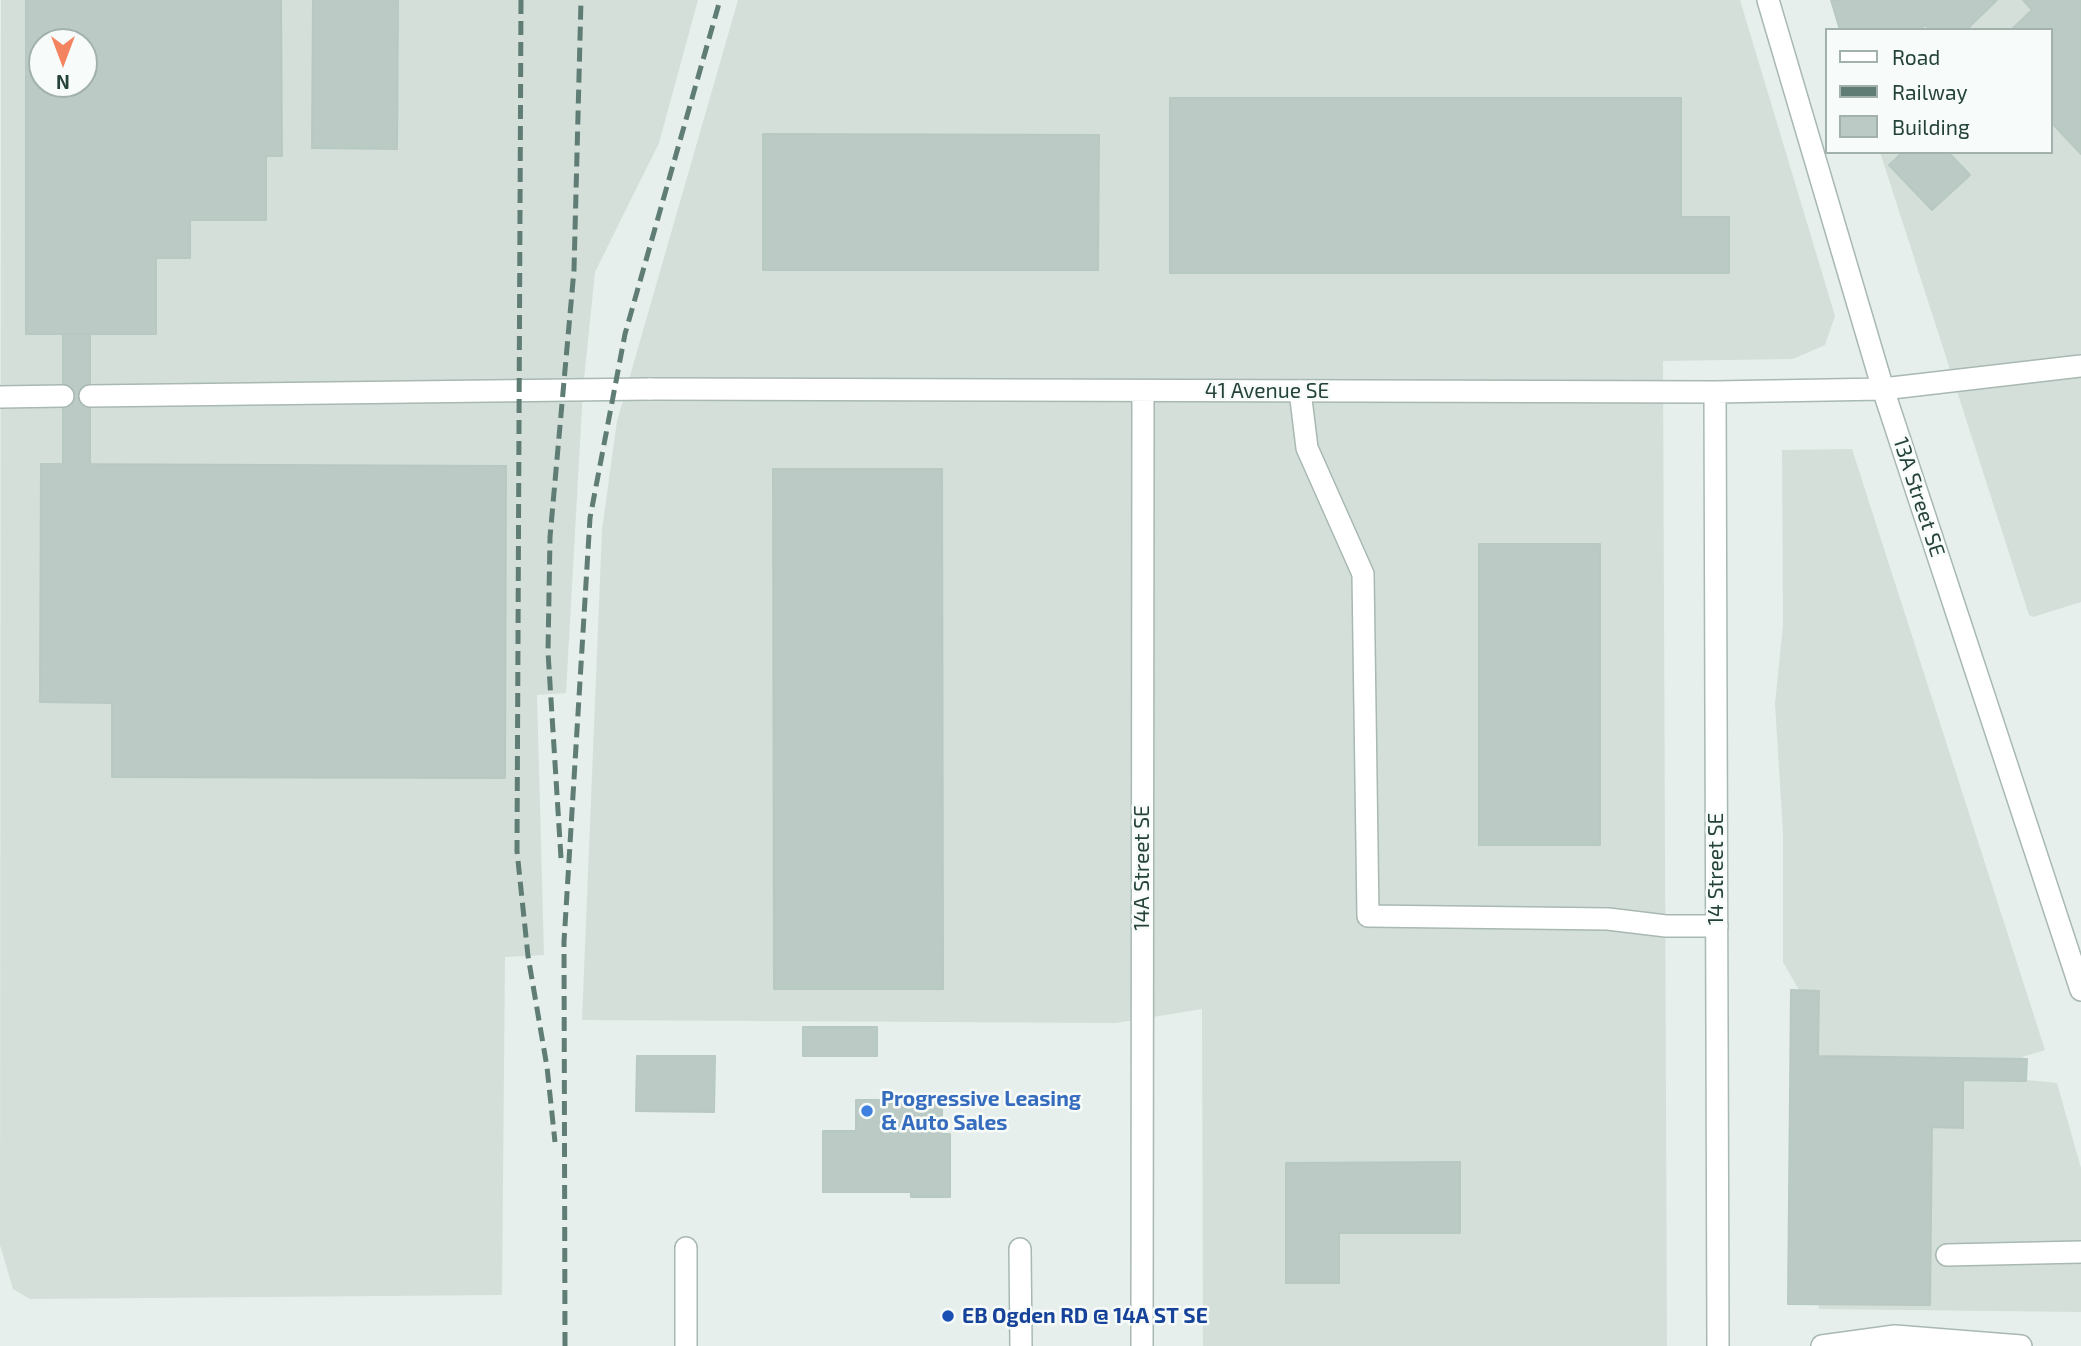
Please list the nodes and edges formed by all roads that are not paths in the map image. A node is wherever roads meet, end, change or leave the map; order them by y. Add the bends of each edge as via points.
1 (1768, 0) edge
2 (2081, 366) edge
3 (1883, 389) junction
4 (1143, 391) junction
5 (1300, 391) junction
6 (1715, 392) junction
7 (63, 396) dead end
8 (90, 396) dead end
9 (0, 397) edge
10 (1717, 926) junction
11 (2081, 990) edge
12 (686, 1248) dead end
13 (1020, 1250) dead end
14 (2081, 1252) edge
15 (1947, 1255) dead end
16 (686, 1346) edge
17 (1021, 1346) edge
18 (1142, 1346) edge
19 (1718, 1346) edge
20 (1822, 1346) edge
21 (2021, 1346) edge

1 - 3 street, 13A Street SE
2 - 3 street, 41 Avenue SE
3 - 6 street, 41 Avenue SE
3 - 11 street, 13A Street SE
4 - 5 street, 41 Avenue SE
4 - 8 street, 41 Avenue SE via 650,389
4 - 18 street, 14A Street SE
5 - 6 street, 41 Avenue SE
5 - 10 street via 1307,449 1363,574 1368,916 1608,919
6 - 10 street, 14 Street SE
7 - 9 street
10 - 19 street, 14 Street SE
12 - 16 street
13 - 17 street
14 - 15 street
20 - 21 street via 1895,1336

